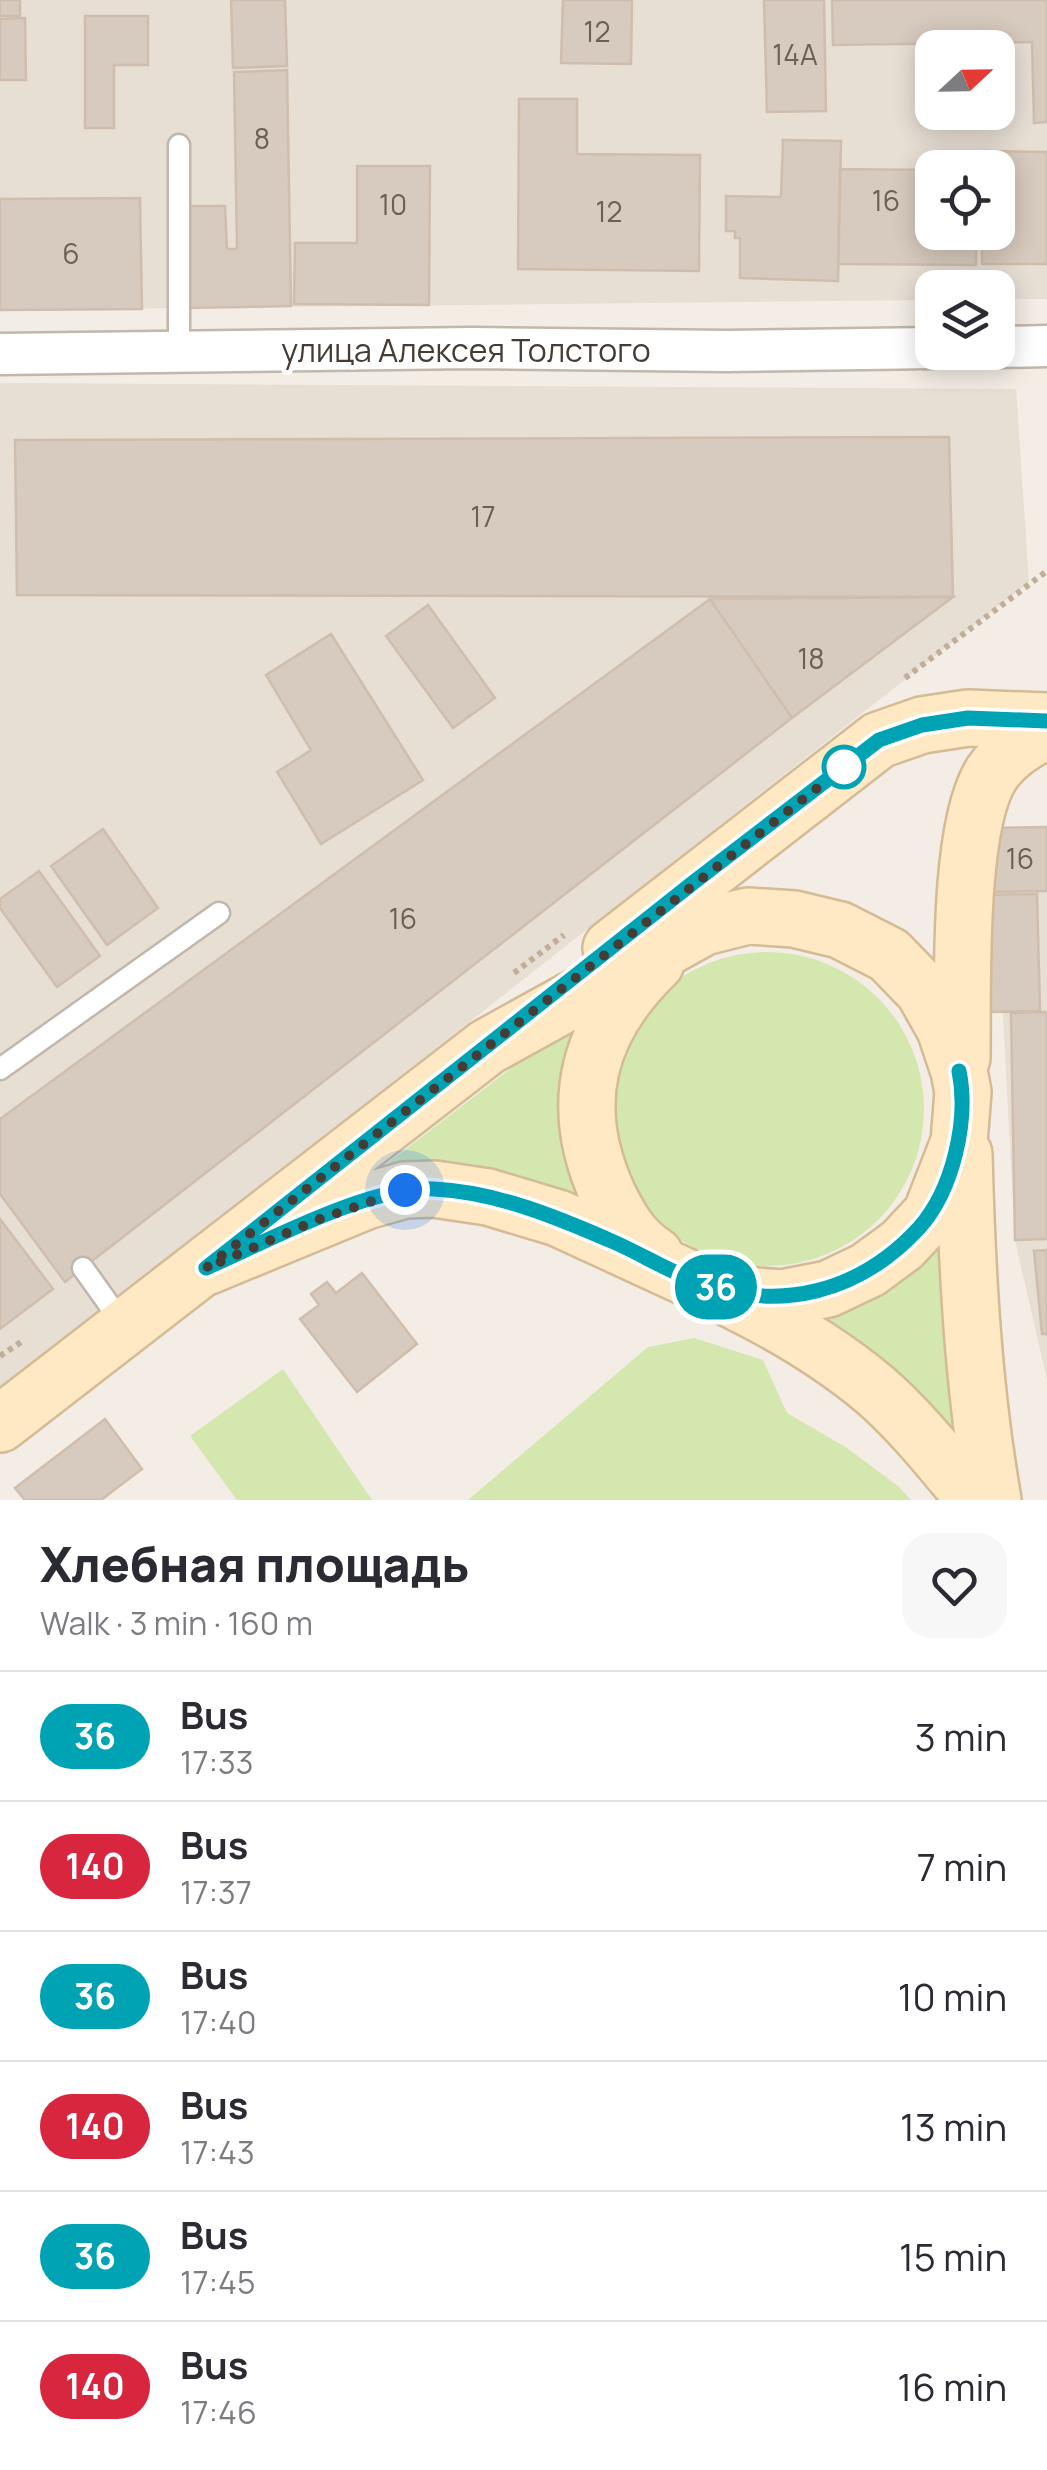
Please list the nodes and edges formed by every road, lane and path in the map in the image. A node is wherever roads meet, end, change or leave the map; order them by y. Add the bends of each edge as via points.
1 (179, 146) dead end
2 (1047, 346) edge
3 (1015, 347) edge
4 (915, 348) edge
5 (179, 352) junction
6 (0, 354) edge
7 (1047, 571) edge
8 (904, 678) dead end
9 (1047, 721) edge
10 (1047, 730) edge
11 (220, 913) dead end
12 (704, 927) junction
13 (572, 930) dead end
14 (509, 977) dead end
15 (487, 1047) junction
16 (0, 1070) edge
17 (963, 1092) junction
18 (82, 1268) dead end
19 (206, 1268) junction
20 (699, 1283) junction
21 (126, 1328) junction
22 (29, 1337) dead end
23 (0, 1356) edge
24 (10, 1410) edge
25 (975, 1500) edge
26 (993, 1500) edge

1 - 5 lane
2 - 3 street
4 - 5 street, улица Алексея Толстого
5 - 6 street, улица Алексея Толстого
7 - 8 path
9 - 15 main road via 968,718 879,740
10 - 17 main road via 992,774 974,820
11 - 16 lane
12 - 15 main road
12 - 17 main road via 748,916 794,920 840,930 889,956 923,990 945,1028
12 - 20 main road via 664,956 616,1007 588,1077 586,1115 592,1152 622,1225
13 - 14 path
15 - 19 main road
17 - 20 main road via 958,1142 931,1214 868,1270 828,1289 782,1298
17 - 26 main road via 972,1322
18 - 21 lane
19 - 20 main road via 366,1201 434,1188 558,1218
19 - 21 main road
20 - 25 main road via 810,1343 873,1389
21 - 24 main road
22 - 23 path

